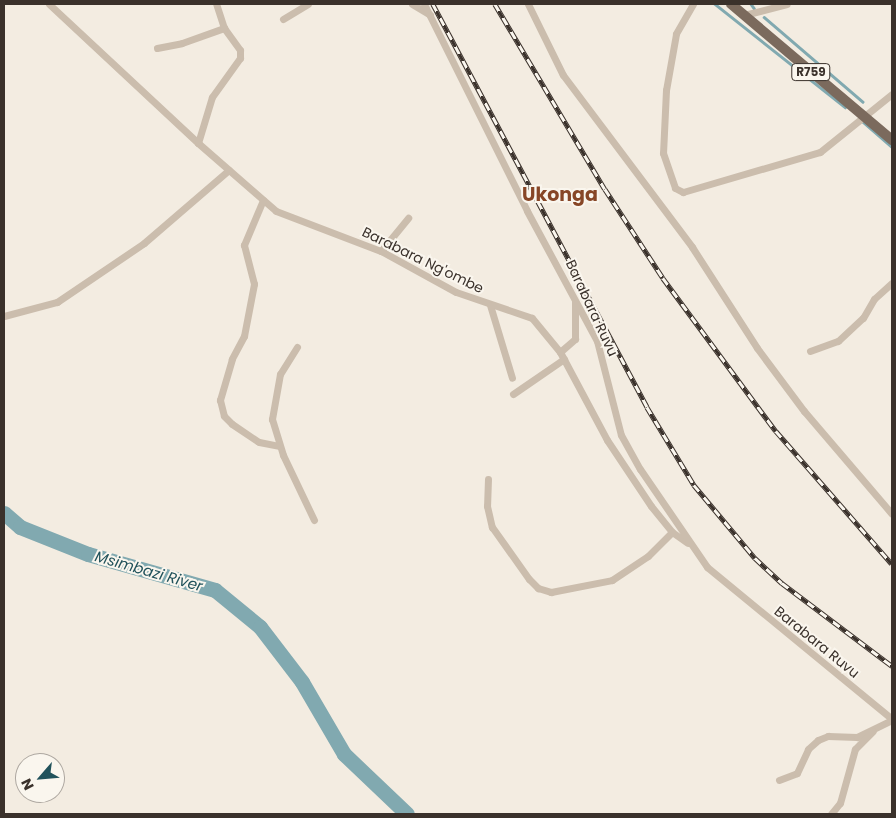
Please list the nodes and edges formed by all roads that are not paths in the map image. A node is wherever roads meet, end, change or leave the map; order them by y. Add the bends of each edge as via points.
1 (49, 4) edge
2 (216, 4) edge
3 (308, 4) edge
4 (412, 4) edge
5 (424, 4) edge
6 (528, 4) edge
7 (693, 4) edge
8 (731, 4) edge
9 (787, 4) edge
10 (430, 15) junction
11 (744, 15) junction
12 (283, 19) dead end
13 (224, 28) junction
14 (157, 48) dead end
15 (892, 94) edge
16 (864, 118) junction
17 (892, 140) edge
18 (198, 143) junction
19 (229, 170) junction
20 (263, 200) junction
21 (408, 218) dead end
22 (381, 251) junction
23 (892, 283) edge
24 (574, 297) junction
25 (490, 305) junction
26 (4, 316) edge
27 (297, 347) dead end
28 (560, 352) junction
29 (810, 352) dead end
30 (564, 359) junction
31 (512, 378) dead end
32 (513, 394) dead end
33 (279, 446) junction
34 (488, 479) dead end
35 (892, 514) edge
36 (314, 520) dead end
37 (672, 532) junction
38 (689, 544) junction
39 (892, 719) edge
40 (875, 728) junction
41 (779, 780) dead end
42 (831, 814) edge

1 - 18 street, Barabara Ng'ombe
2 - 13 street
3 - 12 street
4 - 10 street
5 - 10 street, Barabara Ruvu
6 - 35 street via 563,75 692,247 757,348 804,411
7 - 16 street via 676,34 666,90 663,153 674,188 683,192 820,152
8 - 11 main road, R759
9 - 11 street
10 - 24 street, Barabara Ruvu via 527,211
11 - 16 main road, R759
13 - 14 street
13 - 18 street via 240,50 240,58 212,97
15 - 16 street
16 - 17 main road, R759
18 - 19 street, Barabara Ng'ombe
19 - 20 street, Barabara Ng'ombe
19 - 26 street via 144,243 57,302
20 - 22 street, Barabara Ng'ombe via 276,211
20 - 33 street via 244,245 254,284 244,336 232,359 220,400 224,416 232,424 259,442
21 - 22 street
22 - 25 street, Barabara Ng'ombe via 456,292
23 - 29 street via 874,299 863,318 838,341
24 - 28 street via 575,339
24 - 38 street, Barabara Ruvu via 597,341 606,367 621,435
25 - 28 street, Barabara Ng'ombe via 532,318
25 - 31 street
27 - 33 street via 280,374 275,394 272,420
28 - 30 street, Barabara Ng'ombe
30 - 32 street
30 - 37 street, Barabara Ng'ombe via 606,440
33 - 36 street
34 - 37 street via 487,506 492,527 529,579 538,588 551,592 612,580 648,556
37 - 38 street, Barabara Ng'ombe
38 - 39 street, Barabara Ruvu via 733,590
39 - 40 street
40 - 41 street via 857,738 828,736 818,740 808,749 796,773
40 - 42 street via 855,749 840,802

